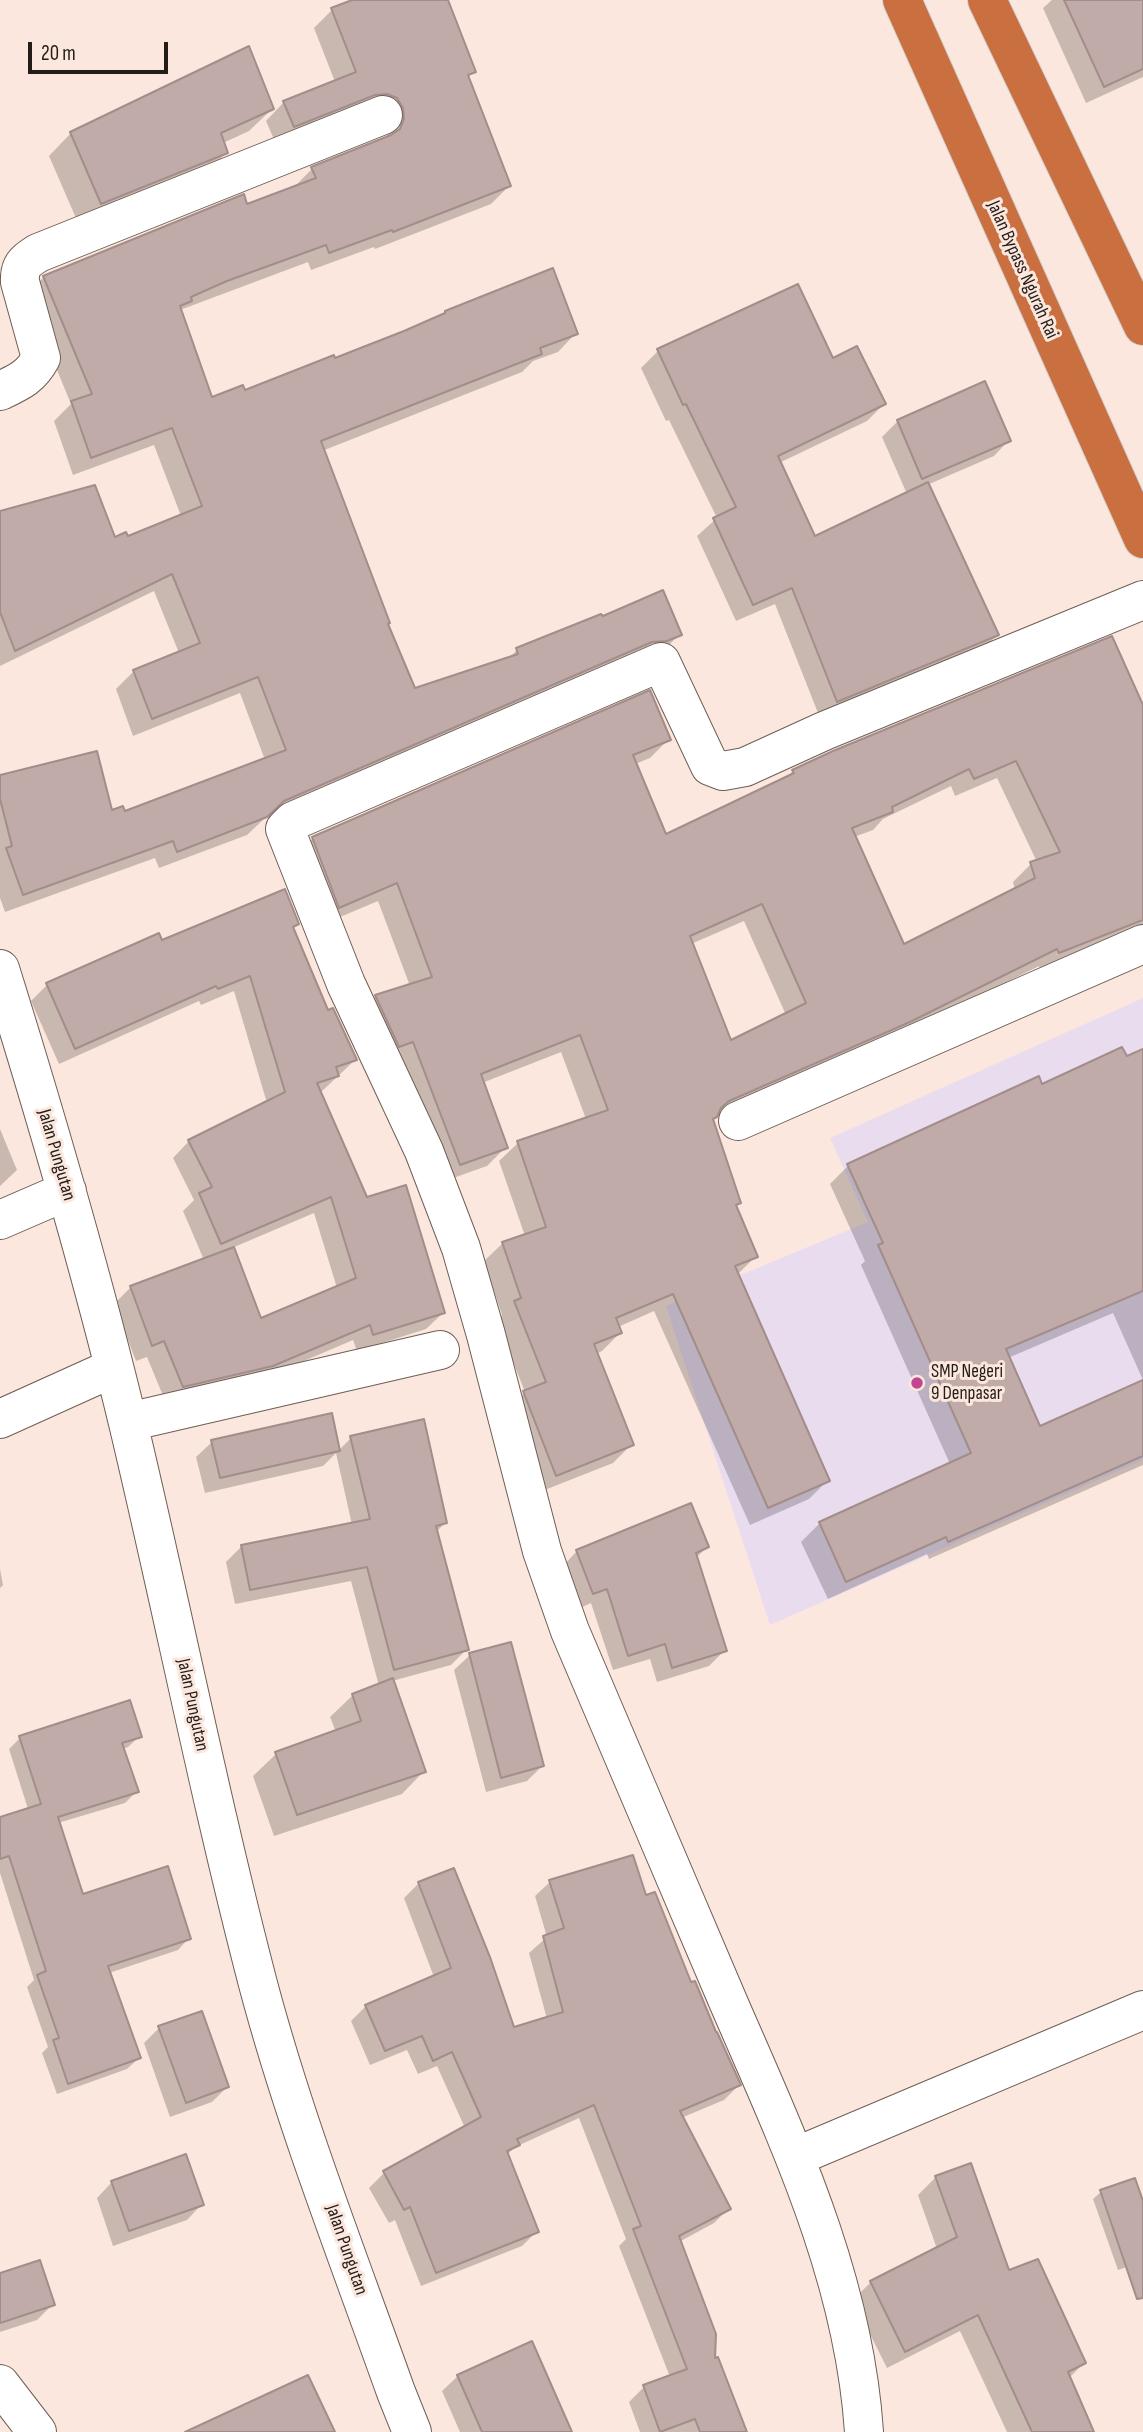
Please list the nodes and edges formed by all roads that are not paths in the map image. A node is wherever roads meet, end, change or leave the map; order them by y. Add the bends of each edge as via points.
1 (902, 0) edge
2 (990, 1) edge
3 (383, 115) dead end
4 (1143, 326) edge
5 (0, 391) edge
6 (1143, 540) edge
7 (1143, 600) edge
8 (1143, 944) edge
9 (0, 969) edge
10 (738, 1121) dead end
11 (67, 1191) junction
12 (0, 1220) edge
13 (440, 1350) dead end
14 (113, 1368) junction
15 (0, 1419) edge
16 (128, 1422) junction
17 (1143, 2010) edge
18 (795, 2157) junction
19 (1, 2386) edge
20 (37, 2432) edge
21 (412, 2432) edge
22 (864, 2432) edge

1 - 6 highway, Jalan Bypass Ngurah Rai
2 - 4 highway
3 - 5 street via 25,261 19,271 20,282 41,358 26,379
7 - 18 street via 745,768 723,771 710,766 661,662 293,821 285,829 346,985 424,1151 461,1248 542,1551 570,1631
8 - 10 street
9 - 11 street, Jalan Pungutan
11 - 12 street
11 - 14 street, Jalan Pungutan
13 - 16 street
14 - 15 street
14 - 16 street, Jalan Pungutan
16 - 21 street, Jalan Pungutan via 259,1988 294,2104
17 - 18 street
18 - 22 street via 839,2279 856,2351
19 - 20 street

